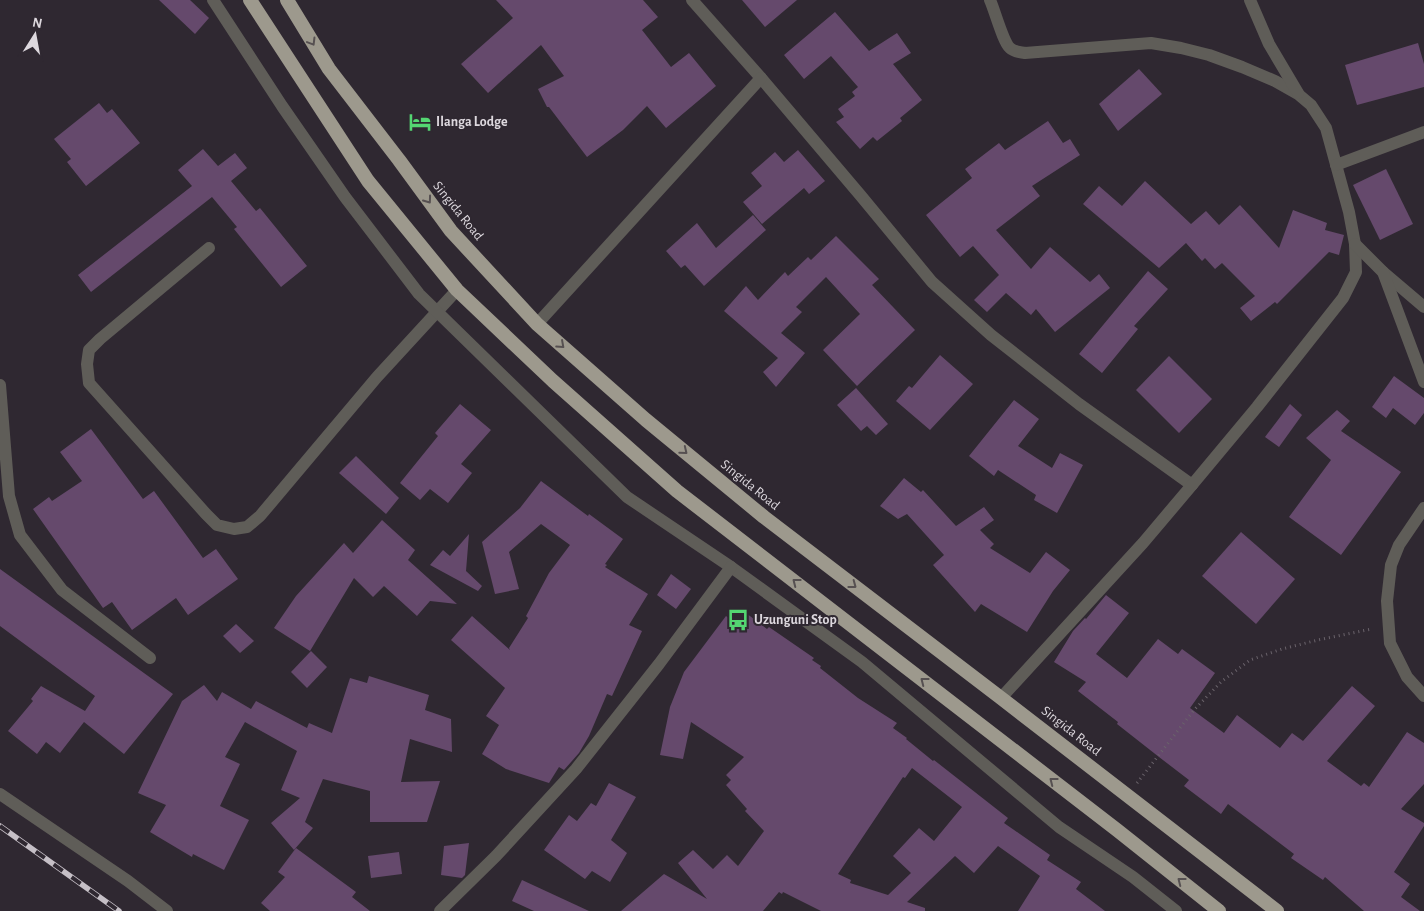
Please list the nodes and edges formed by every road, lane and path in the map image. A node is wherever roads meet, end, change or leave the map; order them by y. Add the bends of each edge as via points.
1 (214, 0) edge
2 (250, 0) edge
3 (287, 0) edge
4 (692, 0) edge
5 (990, 0) edge
6 (1250, 0) edge
7 (761, 78) junction
8 (1298, 94) junction
9 (1424, 132) edge
10 (1336, 165) junction
11 (1356, 244) junction
12 (209, 248) dead end
13 (1384, 272) junction
14 (457, 290) junction
15 (1424, 307) edge
16 (437, 312) junction
17 (537, 324) junction
18 (1424, 382) edge
19 (0, 385) edge
20 (1192, 485) junction
21 (1424, 508) edge
22 (731, 567) junction
23 (1389, 626) junction
24 (150, 658) dead end
25 (1424, 696) edge
26 (1001, 698) junction
27 (0, 794) edge
28 (1127, 795) junction
29 (166, 911) edge
30 (440, 911) edge
31 (1176, 911) edge
32 (1219, 911) edge
33 (1276, 911) edge

1 - 16 street via 345,197 419,294
2 - 14 highway via 368,181
3 -> 17 highway, Singida Road via 329,70 451,231
4 - 7 street
5 - 8 street via 1004,39 1015,51 1025,53 1151,43 1209,55 1242,66
6 - 8 street via 1269,44
7 - 17 street
7 - 20 street via 932,282 1005,347
8 - 10 street via 1311,105 1326,128
9 - 10 street
10 - 11 street
11 - 13 street
11 - 20 street via 1356,272 1343,298
12 - 16 street via 100,339 89,350 86,364 89,383 217,525 234,529 247,526 260,516 377,377
13 - 15 street
13 - 18 street
14 - 16 street
32 -> 14 highway via 677,491 552,381
16 - 22 street via 627,497
17 -> 26 highway, Singida Road via 646,420 764,517
19 - 24 street via 9,496 20,535 62,590
20 - 26 street
21 - 23 street via 1399,545 1391,565 1387,601
22 - 30 street via 576,769
22 - 31 street via 862,662 1059,827 1133,877
23 - 25 street via 1390,643 1406,677
23 - 28 path via 1318,640 1250,660 1221,682 1194,710
26 - 28 highway, Singida Road
27 - 29 street via 128,881
28 - 33 highway, Singida Road

